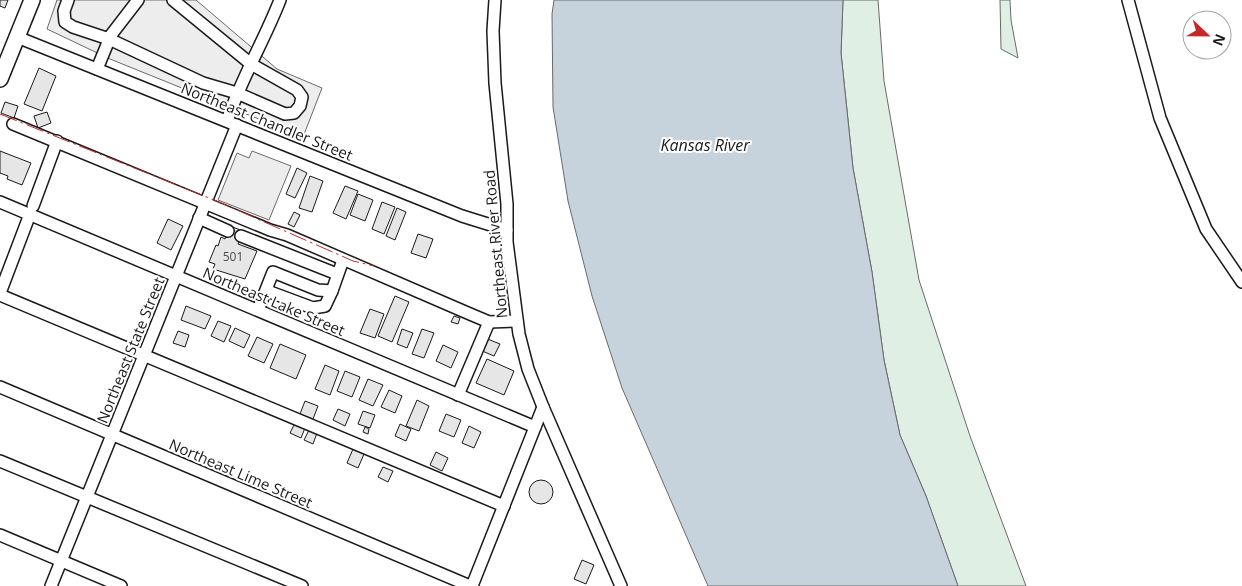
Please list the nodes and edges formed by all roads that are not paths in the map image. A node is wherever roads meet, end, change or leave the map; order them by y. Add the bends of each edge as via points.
1 (32, 0) edge
2 (68, 0) edge
3 (138, 0) edge
4 (173, 0) edge
5 (280, 0) edge
6 (495, 0) edge
7 (1128, 0) edge
8 (17, 37) junction
9 (109, 39) junction
10 (5, 51) edge
11 (251, 64) junction
12 (97, 69) junction
13 (0, 79) edge
14 (237, 93) junction
15 (232, 123) junction
16 (13, 124) dead end
17 (57, 141) junction
18 (0, 202) edge
19 (206, 202) junction
20 (31, 210) junction
21 (199, 218) junction
22 (507, 230) junction
23 (228, 231) dead end
24 (241, 236) dead end
25 (343, 260) junction
26 (337, 274) junction
27 (176, 276) junction
28 (1242, 282) edge
29 (332, 291) junction
30 (0, 294) edge
31 (265, 294) junction
32 (258, 310) junction
33 (517, 321) junction
34 (489, 322) junction
35 (144, 355) junction
36 (0, 387) edge
37 (458, 394) junction
38 (544, 407) junction
39 (535, 427) junction
40 (112, 435) junction
41 (0, 461) edge
42 (87, 497) junction
43 (504, 506) junction
44 (0, 535) edge
45 (62, 561) junction
46 (51, 586) edge
47 (121, 586) edge
48 (302, 586) edge
49 (471, 586) edge
50 (621, 586) edge

1 - 8 main road
2 - 9 street via 65,22
3 - 9 street
4 - 11 street
5 - 11 street, Northeast State Street
6 - 22 street, Northeast River Road via 495,82
7 - 28 street via 1164,127 1206,230
8 - 10 main road
8 - 12 street, Northeast Chandler Street
9 - 12 street
9 - 14 street via 203,83
10 - 13 main road
11 - 14 street, Northeast State Street
11 - 14 street via 297,90 302,97 300,106 294,113 286,114
12 - 15 street, Northeast Chandler Street
14 - 15 street, Northeast State Street
15 - 19 street, Northeast State Street
15 - 22 street, Northeast Chandler Street via 462,216
16 - 17 street
17 - 19 street
17 - 20 street
18 - 20 street, Northeast Lake Street
19 - 21 street, Northeast State Street
19 - 25 street
20 - 27 street, Northeast Lake Street
20 - 30 street
21 - 23 street
21 - 27 street, Northeast State Street
22 - 33 street, Northeast River Road
24 - 26 street
25 - 26 street
25 - 34 street
26 - 29 street
27 - 32 street, Northeast Lake Street
27 - 35 street, Northeast State Street
29 - 31 street via 325,306 313,308 270,292
29 - 31 street via 318,290 273,272
30 - 35 street
31 - 32 street
32 - 37 street, Northeast Lake Street
33 - 34 street
33 - 38 street, Northeast River Road via 528,369
34 - 37 street
35 - 40 street, Northeast State Street
35 - 43 street
36 - 40 street, Northeast Lime Street
37 - 39 street, Northeast Lake Street
38 - 39 street
38 - 50 street, Northeast River Road
39 - 43 street
40 - 42 street, Northeast State Street
40 - 49 street, Northeast Lime Street
41 - 42 street
42 - 45 street, Northeast State Street
42 - 48 street
43 - 49 street
44 - 45 street
45 - 46 street, Northeast State Street
45 - 47 street

